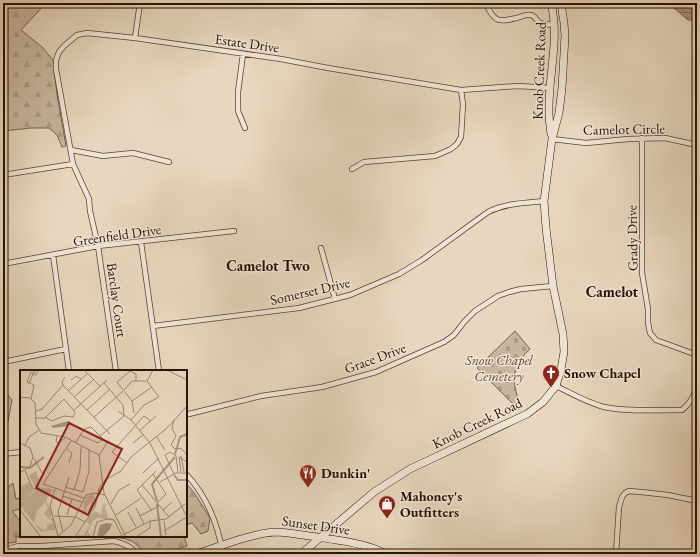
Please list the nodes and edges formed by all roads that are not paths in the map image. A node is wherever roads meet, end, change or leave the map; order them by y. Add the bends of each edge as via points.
1 (140, 3) edge
2 (486, 3) edge
3 (551, 3) edge
4 (561, 3) edge
5 (564, 23) junction
6 (555, 24) junction
7 (135, 38) junction
8 (243, 54) junction
9 (563, 73) junction
10 (551, 88) junction
11 (461, 90) junction
12 (559, 113) junction
13 (245, 128) dead end
14 (642, 138) junction
15 (552, 140) junction
16 (697, 145) edge
17 (72, 150) junction
18 (169, 162) dead end
19 (73, 164) junction
20 (352, 169) dead end
21 (3, 175) edge
22 (544, 201) junction
23 (234, 231) dead end
24 (141, 242) junction
25 (98, 246) junction
26 (322, 248) dead end
27 (53, 256) junction
28 (3, 264) edge
29 (553, 286) junction
30 (335, 299) junction
31 (153, 326) junction
32 (66, 348) junction
33 (697, 355) edge
34 (3, 362) edge
35 (69, 370) edge
36 (116, 370) edge
37 (159, 370) edge
38 (556, 386) junction
39 (697, 387) edge
40 (187, 414) edge
41 (20, 452) edge
42 (3, 454) edge
43 (187, 475) edge
44 (697, 501) edge
45 (321, 538) junction
46 (222, 546) junction
47 (6, 550) dead end
48 (137, 554) edge
49 (196, 554) edge
50 (223, 554) edge
51 (301, 554) edge
52 (386, 554) edge
53 (616, 554) edge

1 - 7 street
2 - 6 street via 494,18 501,21 530,15 544,24
3 - 6 main road, Knob Creek Road
4 - 5 main road, Knob Creek Road
5 - 6 main road
5 - 9 main road, Knob Creek Road
6 - 10 main road, Knob Creek Road
7 - 8 street, Estate Drive
7 - 17 street, Estate Drive via 87,33 77,35 59,52 56,69
8 - 11 street, Estate Drive
8 - 13 street via 238,111
9 - 10 main road via 558,84
9 - 12 main road, Knob Creek Road
10 - 11 street, Estate Drive via 518,86
10 - 12 main road via 558,99
10 - 15 main road, Knob Creek Road via 549,111
11 - 20 street via 461,137 451,149 435,156 364,162
12 - 15 main road, Knob Creek Road
14 - 15 street, Camelot Circle via 586,143
14 - 16 street, Camelot Circle via 665,138
14 - 33 street, Grady Drive via 642,273 650,333 656,340
15 - 22 main road, Knob Creek Road
17 - 18 street via 103,156 133,153
17 - 19 street, Estate Drive
19 - 21 street
19 - 25 street, Barclay Court via 89,199
22 - 29 main road, Knob Creek Road
22 - 30 street, Somerset Drive via 498,207 399,274
23 - 24 street, Greenfield Drive
24 - 25 street, Greenfield Drive
24 - 31 street
25 - 27 street, Greenfield Drive
25 - 36 street, Barclay Court
26 - 30 street
27 - 28 street, Greenfield Drive
27 - 32 street
29 - 38 main road, Knob Creek Road via 564,352
29 - 40 street, Grace Drive via 498,296 475,311 454,335 444,342 376,372 322,387 261,396
30 - 31 street, Somerset Drive via 299,308
31 - 37 street
32 - 34 street
32 - 35 street
38 - 39 street via 604,406 682,410 688,406
38 - 45 main road, Knob Creek Road via 543,402 527,414 410,469 374,492
41 - 42 street
43 - 46 street via 213,516
44 - 53 street via 668,495 629,491 625,493 619,507
45 - 46 main road, Sunset Drive via 276,532 259,534
45 - 51 main road, Knob Creek Road
45 - 52 main road, Sunset Drive via 380,550
46 - 49 main road, Sunset Drive
46 - 50 street
47 - 48 street via 18,546 114,541 124,543

